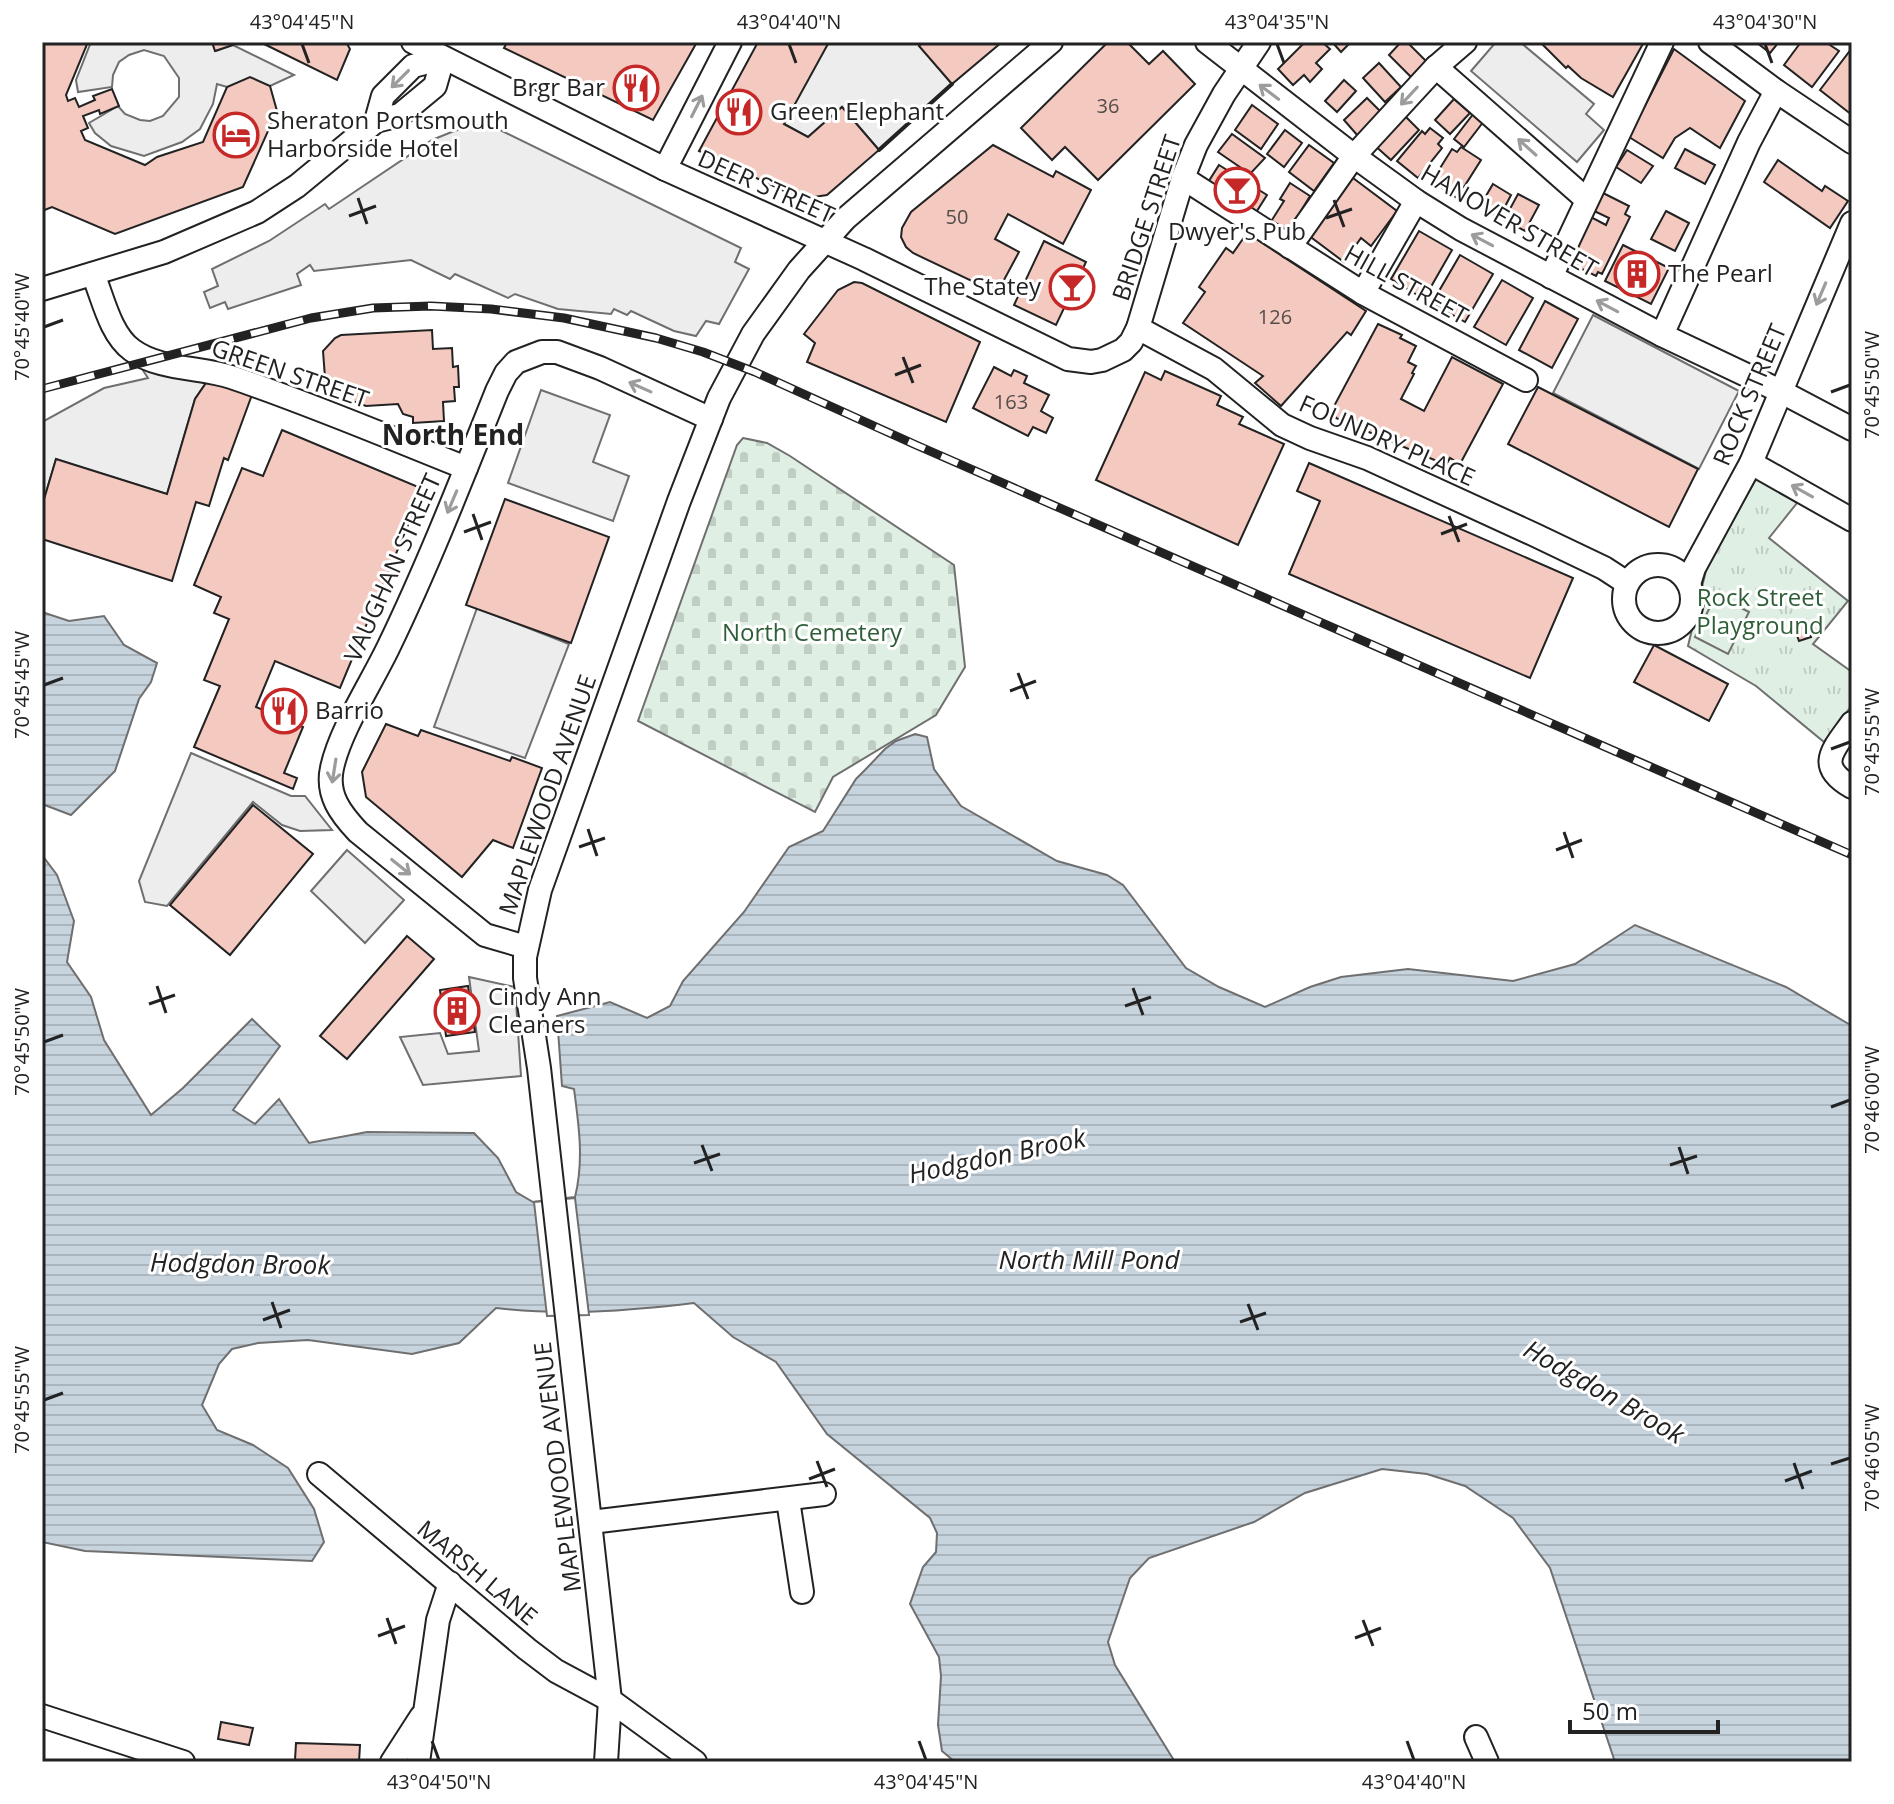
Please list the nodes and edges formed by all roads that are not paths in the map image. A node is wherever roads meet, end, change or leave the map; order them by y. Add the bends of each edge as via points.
1 (413, 42) edge
2 (730, 42) edge
3 (1051, 42) edge
4 (1207, 42) edge
5 (1259, 42) edge
6 (1465, 42) edge
7 (1662, 42) edge
8 (1710, 42) edge
9 (443, 58) junction
10 (1436, 67) junction
11 (1240, 68) junction
12 (1776, 91) junction
13 (1852, 142) edge
14 (1354, 156) junction
15 (665, 169) junction
16 (1183, 178) junction
17 (1586, 199) junction
18 (1416, 201) junction
19 (1852, 223) edge
20 (824, 242) junction
21 (1290, 247) junction
22 (93, 274) junction
23 (1551, 277) junction
24 (42, 289) edge
25 (1363, 293) junction
26 (1138, 328) junction
27 (1662, 335) junction
28 (1102, 360) joint
29 (1526, 380) dead end
30 (1780, 391) junction
31 (711, 419) junction
32 (1852, 429) edge
33 (1751, 463) junction
34 (466, 468) junction
35 (1852, 520) edge
36 (1627, 583) junction
37 (1689, 584) junction
38 (1852, 723) edge
39 (1852, 787) edge
40 (526, 947) junction
41 (319, 1474) dead end
42 (824, 1494) dead end
43 (788, 1500) junction
44 (591, 1522) junction
45 (450, 1583) junction
46 (802, 1592) dead end
47 (610, 1700) junction
48 (425, 1709) junction
49 (42, 1716) edge
50 (1476, 1737) dead end
51 (183, 1762) edge
52 (392, 1762) edge
53 (418, 1762) edge
54 (606, 1762) edge
55 (695, 1762) edge
56 (1487, 1762) edge

1 - 9 street, DEER STREET
15 -> 2 street
3 - 20 street, MAPLEWOOD AVENUE
4 - 11 street, HANOVER STREET
5 - 11 street, BRIDGE STREET
6 - 10 street
7 - 17 street
8 - 12 street
9 - 15 street, DEER STREET
9 - 22 street via 413,66 383,96 376,121 257,212 184,245
10 -> 14 street
17 -> 10 street
14 -> 11 street, HANOVER STREET
11 - 16 street, BRIDGE STREET
12 - 13 street
12 - 27 street
14 - 18 street, HANOVER STREET
14 - 21 street
15 - 20 street, DEER STREET
16 - 21 street, HILL STREET
16 - 26 street, BRIDGE STREET
17 - 23 street
23 -> 18 street, HANOVER STREET
18 - 25 street
19 -> 30 street, ROCK STREET
20 - 28 street, DEER STREET via 1068,359
20 - 31 street, MAPLEWOOD AVENUE via 773,302 728,378
21 - 25 street, HILL STREET
22 - 24 street
22 - 34 street, GREEN STREET via 118,335 141,355 270,390
27 -> 23 street, HANOVER STREET
25 - 29 street, HILL STREET
26 - 28 street, BRIDGE STREET via 1123,350
26 - 36 street, FOUNDRY PLACE via 1214,369 1282,425 1367,458
27 - 30 street, HANOVER STREET
30 - 32 street, HANOVER STREET
30 - 33 street, ROCK STREET
31 -> 34 street, VAUGHAN STREET via 571,356 542,352 516,362 506,373
31 - 40 street, MAPLEWOOD AVENUE via 540,890
35 -> 33 street
33 - 37 street, ROCK STREET
34 -> 40 street, VAUGHAN STREET via 331,769 331,794 358,832 485,935
36 - 37 street via 1653,565 1674,568
36 - 37 street via 1623,594 1628,617 1636,626 1659,634 1681,625 1688,615
38 - 39 street via 1830,761 1837,778
40 - 44 street, MAPLEWOOD AVENUE via 525,978
41 - 45 street, MARSH LANE
42 - 43 street
43 - 44 street
43 - 46 street
44 - 47 street, MAPLEWOOD AVENUE
45 - 47 street, MARSH LANE via 556,1671
45 - 48 street via 438,1620
47 - 54 street, MAPLEWOOD AVENUE
47 - 55 street, MARSH LANE
48 - 52 street
48 - 53 street
49 - 51 street
50 - 56 street

